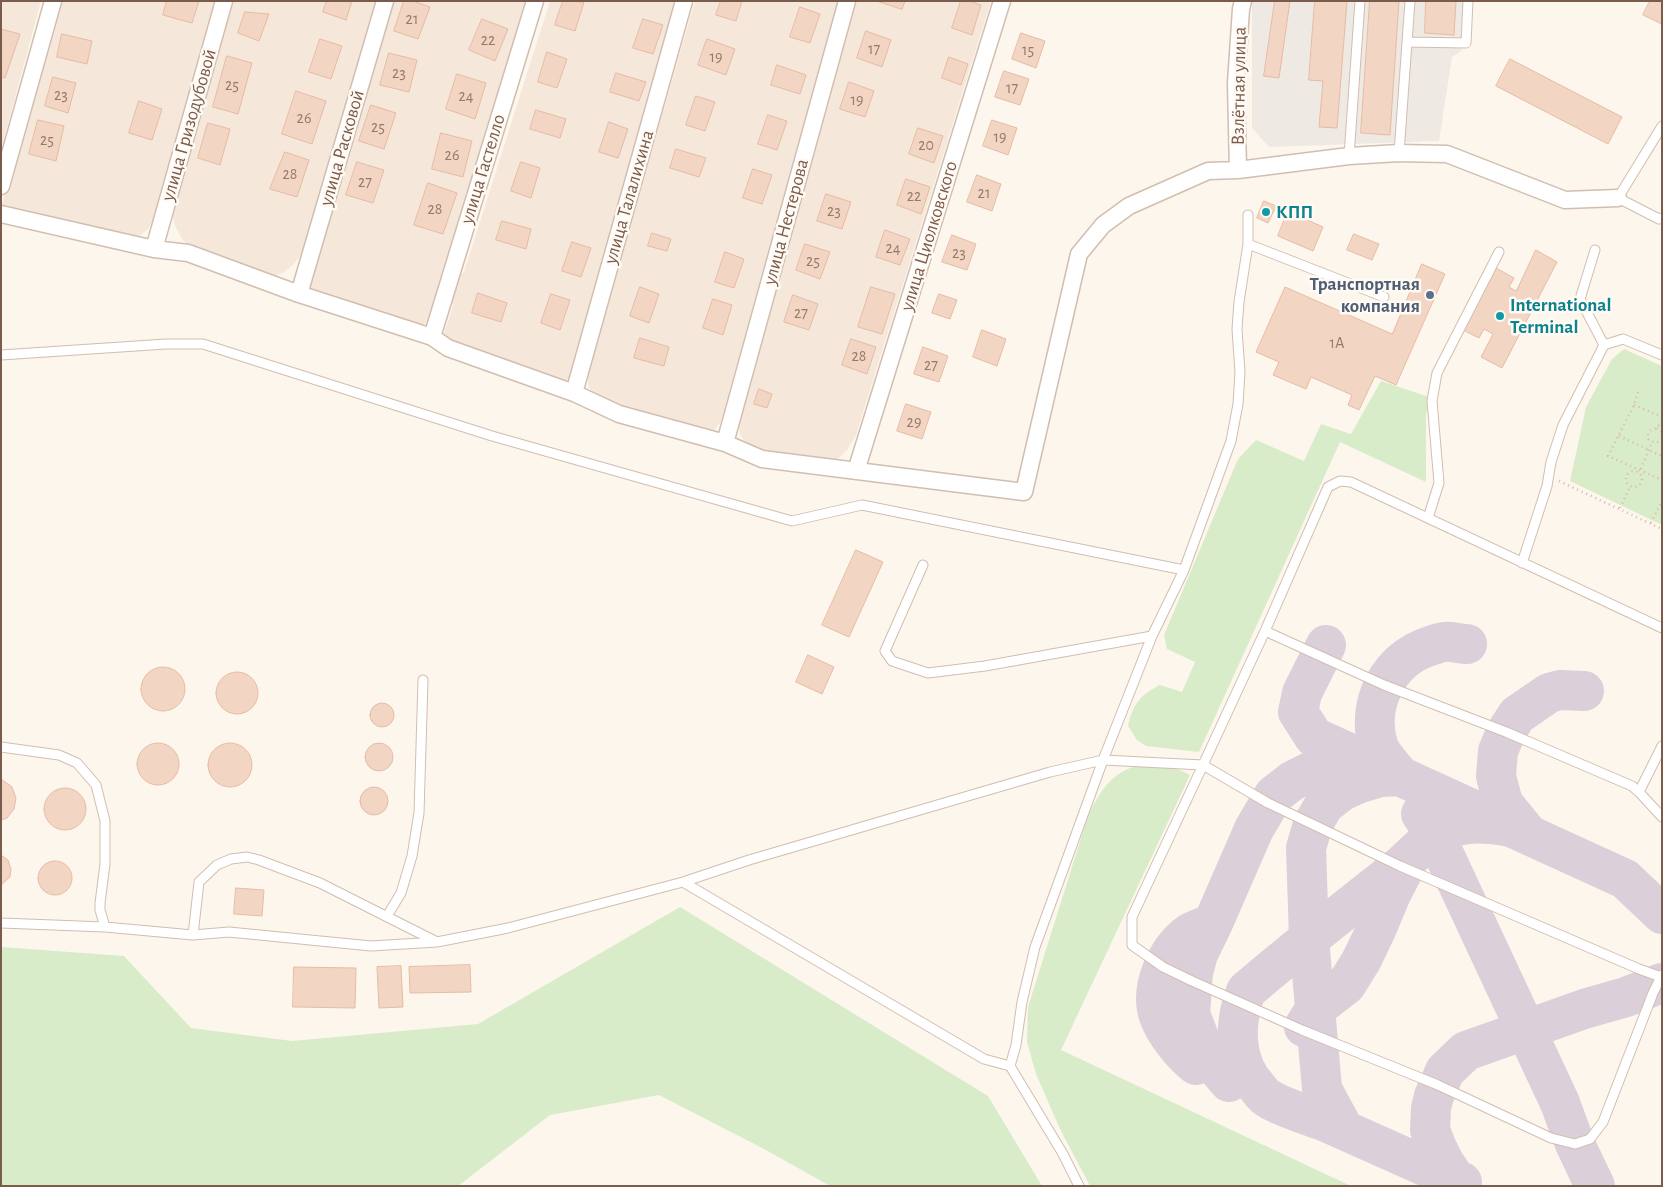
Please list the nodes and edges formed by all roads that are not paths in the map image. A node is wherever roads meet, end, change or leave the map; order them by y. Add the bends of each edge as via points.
1 (52, 1) edge
2 (224, 1) edge
3 (385, 1) edge
4 (535, 1) edge
5 (684, 1) edge
6 (847, 1) edge
7 (1002, 1) edge
8 (1243, 1) edge
9 (1360, 1) edge
10 (1410, 1) edge
11 (1468, 1) edge
12 (1407, 42) junction
13 (1662, 126) edge
14 (1399, 153) junction
15 (1349, 156) junction
16 (1238, 170) junction
17 (1, 186) edge
18 (1618, 198) junction
19 (1, 214) edge
20 (1248, 215) dead end
21 (1662, 218) edge
22 (1248, 244) junction
23 (154, 249) junction
24 (1595, 250) dead end
25 (1499, 252) dead end
26 (299, 294) junction
27 (1384, 297) dead end
28 (432, 337) junction
29 (1604, 345) junction
30 (1662, 355) edge
31 (1, 356) edge
32 (574, 393) junction
33 (724, 443) junction
34 (856, 471) junction
35 (1428, 518) junction
36 (1522, 563) junction
37 (923, 564) dead end
38 (1184, 570) junction
39 (1662, 628) edge
40 (1265, 631) junction
41 (1152, 636) junction
42 (424, 680) dead end
43 (1662, 746) edge
44 (1, 747) edge
45 (1104, 760) junction
46 (1203, 765) junction
47 (1640, 792) junction
48 (1662, 817) edge
49 (683, 882) junction
50 (387, 916) junction
51 (1, 923) edge
52 (105, 927) junction
53 (193, 934) junction
54 (437, 942) junction
55 (1662, 976) edge
56 (1010, 1066) junction
57 (1079, 1186) edge

1 - 17 street
2 - 23 street, улица Гризодубовой
3 - 26 street, улица Расковой
4 - 28 street, улица Гастелло
5 - 32 street, улица Талалихина
6 - 33 street, улица Нестерова
7 - 34 street, улица Циолковского
8 - 16 street, Взлётная улица via 1236,83
9 - 15 lane
10 - 12 lane
11 - 12 lane via 1466,43
12 - 14 lane
13 - 18 lane
14 - 15 street
14 - 18 street via 1447,154 1565,200
15 - 16 street
16 - 34 street via 1208,170 1129,206 1103,225 1079,254 1024,492
18 - 21 lane
19 - 23 street
20 - 22 lane
22 - 27 lane
22 - 38 lane via 1239,302 1240,372 1231,441
23 - 26 street via 188,254
24 - 29 lane via 1580,299
25 - 35 lane via 1437,373 1432,401 1439,483
26 - 28 street
28 - 32 street via 448,348
29 - 30 lane via 1623,339
29 - 36 lane via 1563,425
31 - 38 lane via 203,344 492,436 792,521 862,505
32 - 33 street via 620,414
33 - 34 street via 762,459
35 - 36 lane
35 - 40 lane via 1351,482 1340,481 1328,487
36 - 39 lane
37 - 41 lane via 885,651 892,661 928,673
38 - 41 lane
40 - 46 lane
40 - 47 lane via 1384,685 1506,732
41 - 45 lane
42 - 50 lane via 419,814 412,856 401,893
43 - 47 lane
44 - 52 lane via 60,755 77,763 96,785 105,821 105,864 100,903
45 - 46 lane
45 - 49 lane via 1050,772
45 - 56 lane via 1035,947
46 - 55 lane via 1268,803 1400,866
46 - 55 lane via 1132,917 1132,945 1163,967 1192,981 1438,1085 1551,1138 1575,1144 1590,1139 1603,1122
47 - 48 lane
49 - 54 lane via 508,928
49 - 56 lane via 984,1059
50 - 53 lane via 320,883 247,857 216,865 199,882
50 - 54 lane
51 - 52 lane
52 - 53 lane
53 - 54 lane via 229,932 371,946
56 - 57 lane

